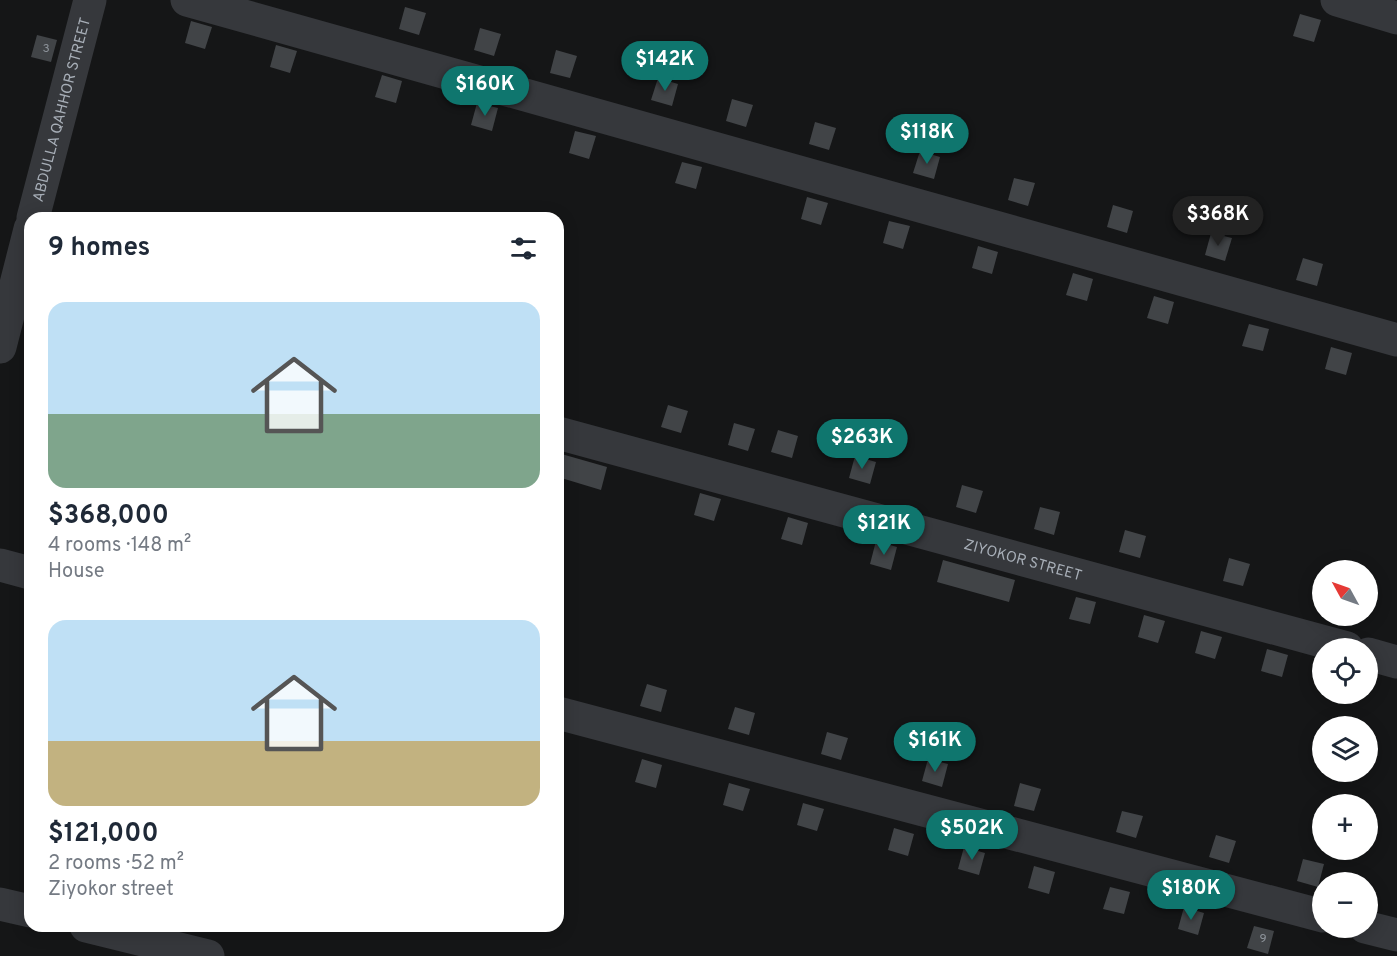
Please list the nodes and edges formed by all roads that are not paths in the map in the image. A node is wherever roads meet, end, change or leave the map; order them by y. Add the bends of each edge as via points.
1 (90, 0) edge
2 (187, 0) edge
3 (1337, 0) edge
4 (1397, 18) edge
5 (35, 212) edge
6 (24, 251) edge
7 (15, 284) edge
8 (1397, 340) edge
9 (0, 347) edge
10 (564, 435) edge
11 (0, 565) edge
12 (24, 571) edge
13 (1312, 638) edge
14 (1378, 657) edge
15 (1397, 662) edge
16 (564, 715) edge
17 (0, 904) edge
18 (24, 910) edge
19 (1312, 913) edge
20 (1378, 930) edge
21 (110, 932) edge
22 (1397, 935) edge
23 (208, 956) edge

1 - 5 street, ABDULLA QAHHOR STREET
2 - 8 street
3 - 4 street
6 - 7 street
7 - 9 street
10 - 13 street, ZIYOKOR STREET
11 - 12 street
14 - 15 street
16 - 19 street
17 - 18 street
20 - 22 street
21 - 23 street

